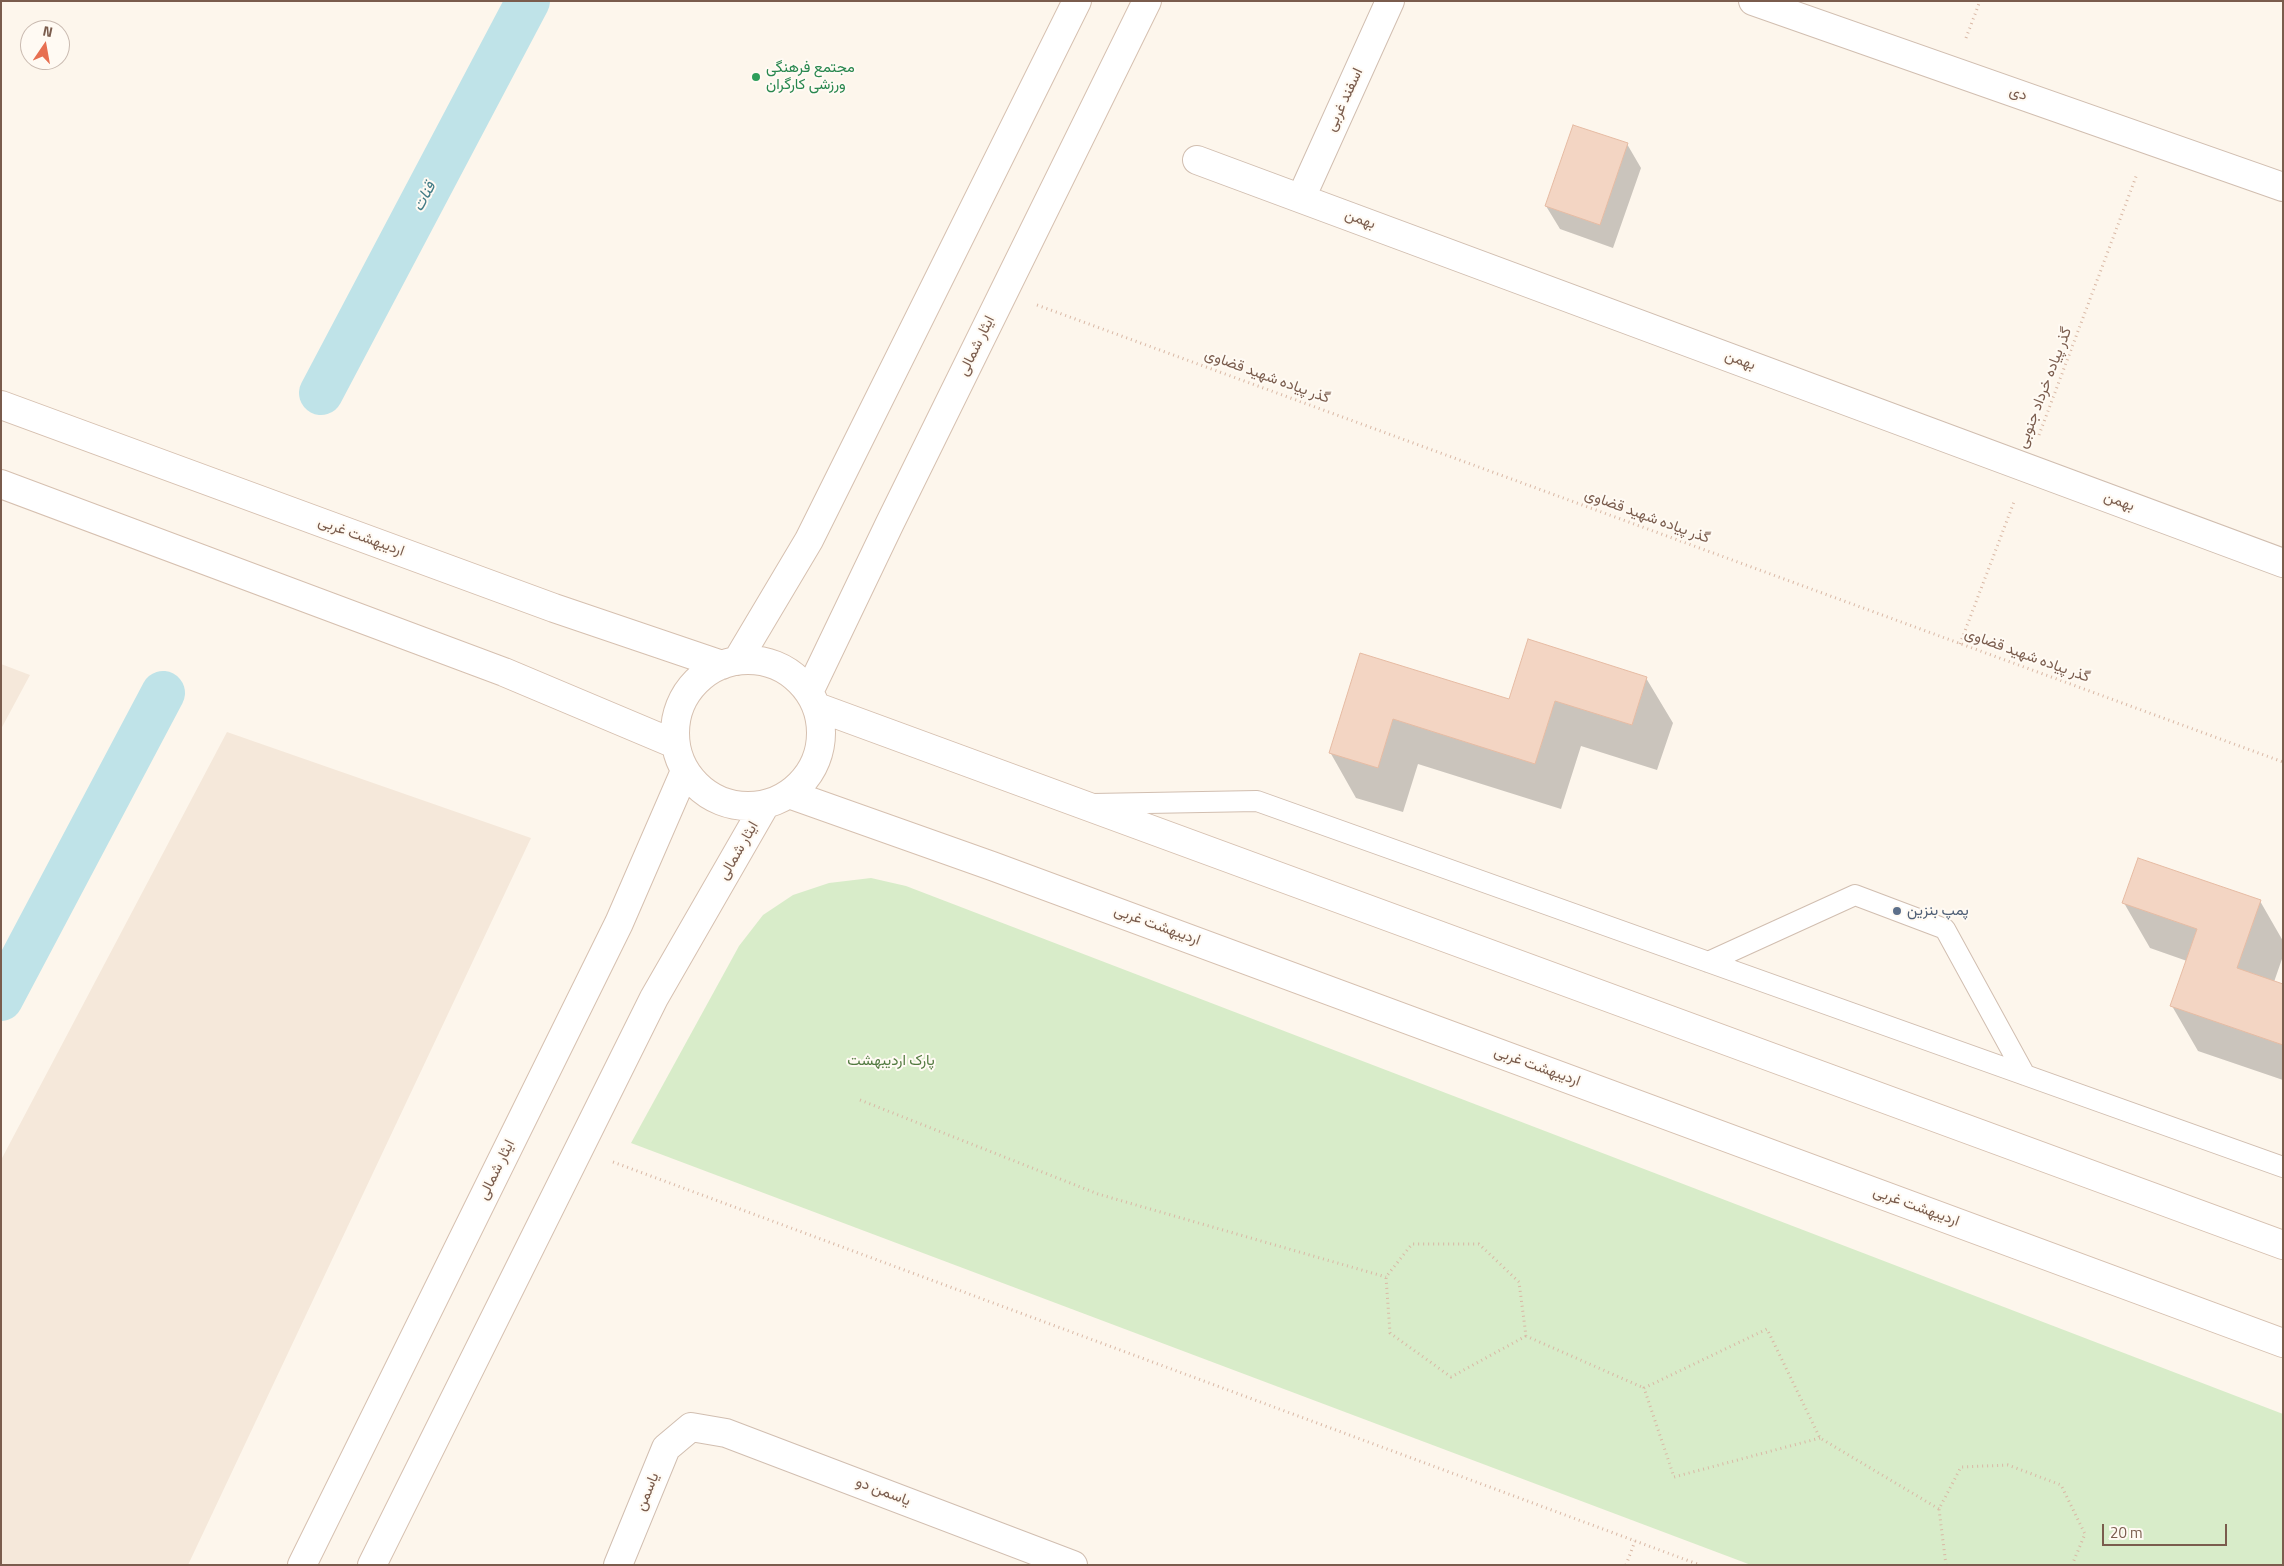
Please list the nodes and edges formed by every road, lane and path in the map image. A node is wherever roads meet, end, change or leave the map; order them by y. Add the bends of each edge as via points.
1 (1077, 1) edge
2 (1147, 1) edge
3 (1390, 1) edge
4 (1753, 1) edge
5 (2150, 140) junction
6 (1197, 160) dead end
7 (2283, 186) edge
8 (1300, 198) junction
9 (1003, 292) junction
10 (1, 405) edge
11 (2026, 468) junction
12 (1, 484) edge
13 (2283, 563) edge
14 (1960, 644) junction
15 (730, 663) junction
16 (813, 700) junction
17 (675, 744) junction
18 (2283, 762) edge
19 (685, 771) junction
20 (777, 799) junction
21 (1085, 804) junction
22 (1708, 962) junction
23 (2025, 1075) junction
24 (860, 1100) dead end
25 (578, 1149) junction
26 (2283, 1167) edge
27 (2283, 1245) edge
28 (1386, 1277) junction
29 (1526, 1336) junction
30 (2283, 1343) edge
31 (1644, 1388) junction
32 (691, 1427) joint
33 (1820, 1438) junction
34 (1939, 1509) junction
35 (1635, 1541) junction
36 (302, 1565) edge
37 (372, 1565) edge
38 (618, 1565) edge
39 (1073, 1565) edge
40 (1626, 1565) edge
41 (1700, 1565) edge
42 (1946, 1565) edge
43 (2072, 1565) edge

1 - 15 main road via 809,540
2 - 9 main road, ایثار شمالی
3 - 8 main road, اسفند غربی
4 - 5 main road, دی
5 - 7 main road, دی
5 - 11 path, گذر پیاده خرداد جنوبی
6 - 8 main road, بهمن
8 - 11 main road, بهمن
9 - 14 path, گذر پیاده شهید قضاوی
9 - 16 main road, ایثار شمالی
10 - 15 main road, اردیبهشت غربی via 554,608
11 - 13 main road, بهمن
11 - 14 path, گذر پیاده خرداد جنوبی
12 - 17 main road via 495,669
14 - 18 path, گذر پیاده شهید قضاوی
15 - 16 main road via 758,661 778,667 795,678
15 - 17 main road via 701,677 685,696 676,719
16 - 20 main road via 821,726 821,745 815,765 804,781
16 - 21 main road
17 - 19 main road
19 - 20 main road via 700,789 720,801 742,806
19 - 36 main road, ایثار شمالی via 619,923
20 - 25 main road, ایثار شمالی via 654,998
20 - 30 main road, اردیبهشت غربی via 1002,869
21 - 22 lane via 1257,801
21 - 27 main road
22 - 23 lane
22 - 23 lane via 1855,895 1945,929
23 - 26 lane
24 - 28 path via 1098,1194
25 - 35 path
25 - 37 main road, ایثار شمالی
28 - 29 path via 1390,1333 1451,1377
28 - 29 path via 1412,1244 1479,1244 1519,1282
29 - 31 path
31 - 33 path via 1674,1477
31 - 33 path via 1767,1330
32 - 38 main road, یاسمن via 666,1448
32 - 39 main road, یاسمن دو via 726,1433
33 - 34 path
34 - 42 path
34 - 43 path via 1962,1467 2008,1465 2061,1485 2084,1534
35 - 40 path
35 - 41 path

